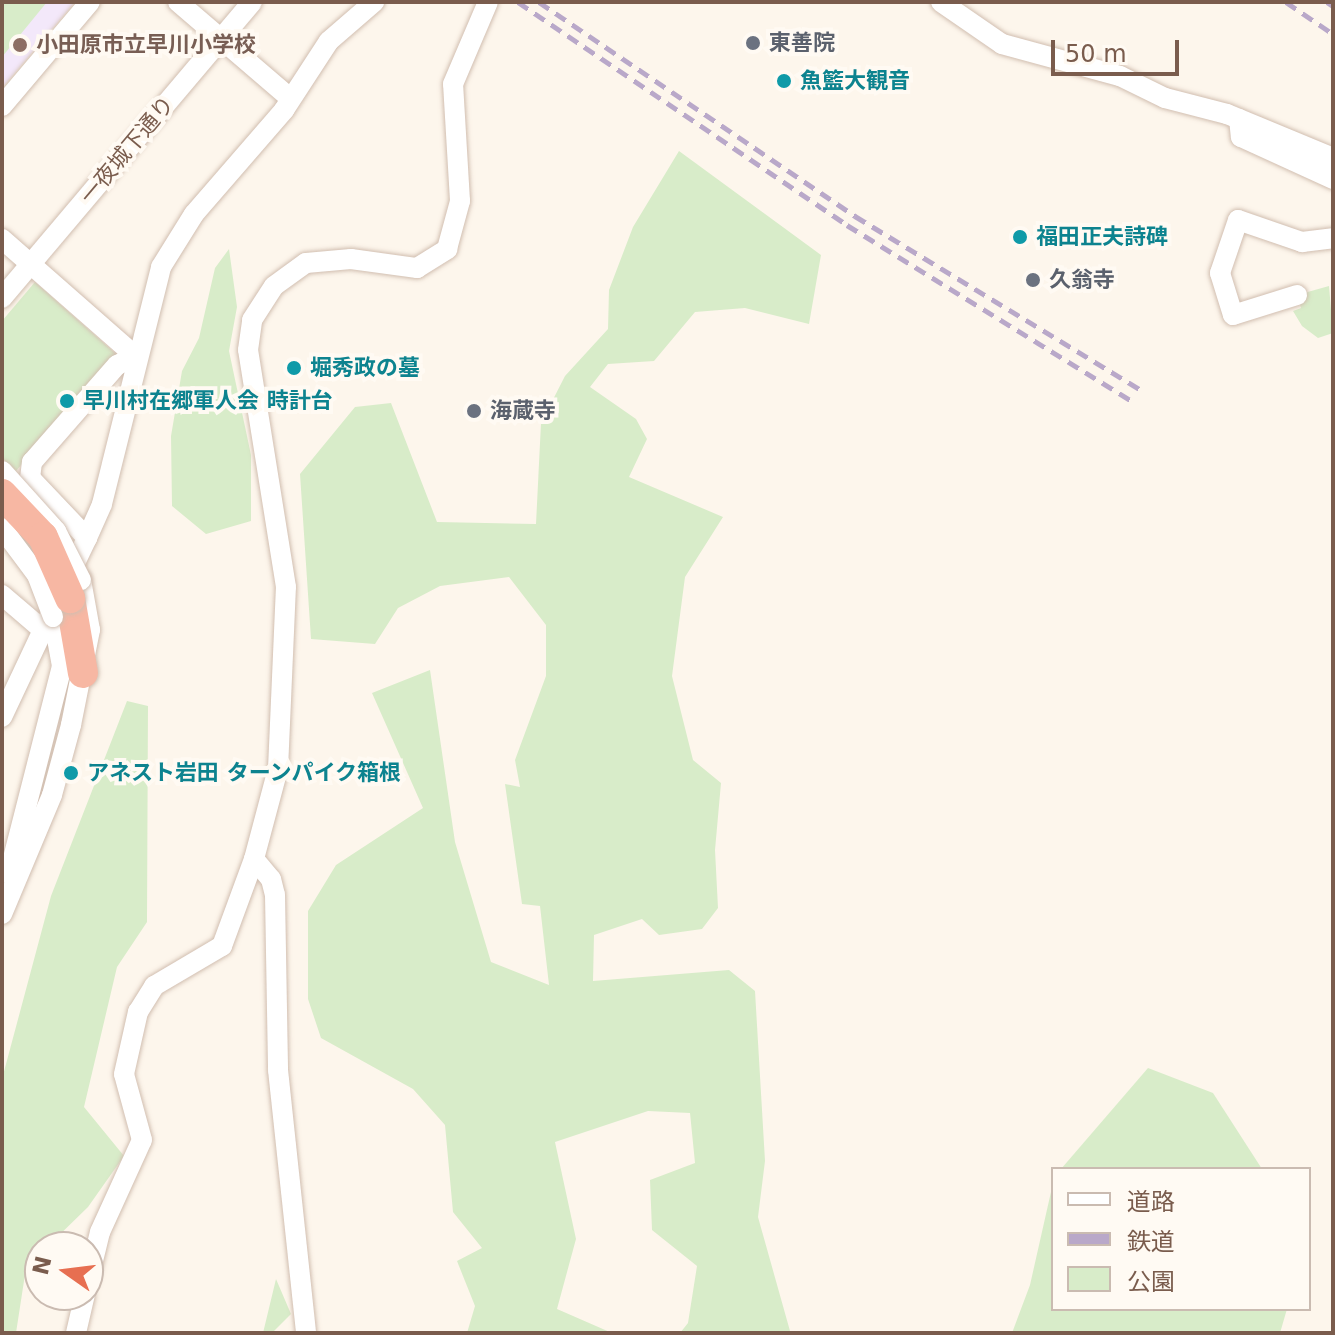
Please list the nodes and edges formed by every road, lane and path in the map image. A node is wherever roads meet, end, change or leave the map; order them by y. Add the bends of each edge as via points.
1 (90, 2) edge
2 (178, 2) edge
3 (252, 2) edge
4 (374, 2) edge
5 (488, 2) edge
6 (941, 2) edge
7 (221, 39) junction
8 (290, 98) junction
9 (2, 106) edge
10 (1239, 119) junction
11 (1333, 158) edge
12 (1333, 179) edge
13 (1333, 238) edge
14 (2, 239) edge
15 (31, 264) junction
16 (1297, 295) dead end
17 (2, 298) edge
18 (135, 356) junction
19 (2, 471) edge
20 (2, 494) edge
21 (2, 508) edge
22 (2, 528) edge
23 (87, 538) junction
24 (2, 595) edge
25 (62, 606) junction
26 (73, 669) joint
27 (4, 706) edge
28 (254, 859) junction
29 (2, 912) edge
30 (100, 1231) edge
31 (81, 1311) edge
32 (76, 1333) edge
33 (306, 1333) edge

1 - 9 street
2 - 7 street
3 - 7 street, 一夜城下通り
4 - 8 street via 329,41
5 - 28 street via 453,84 460,201 447,249 417,268 332,258 306,263 274,286 252,320 248,350 285,565 287,608 278,769
6 - 10 street via 1002,44 1102,70 1165,98
7 - 8 street
7 - 15 street, 一夜城下通り
8 - 18 street via 253,151 194,214 161,267
10 - 11 street
10 - 12 street via 1241,137
13 - 16 street via 1302,242 1238,220 1220,273 1233,315
14 - 15 street
15 - 17 street, 一夜城下通り
15 - 18 street
18 - 23 street via 102,504
18 - 23 street via 117,365 32,462 30,478
19 - 25 street, bridge via 56,531
20 - 25 highway, bridge via 43,537
21 - 25 highway via 40,551
22 - 25 street, bridge
23 - 25 street
24 - 25 street
25 - 26 highway
25 - 27 street
26 - 29 street via 52,795
28 - 30 street via 222,946 154,986 138,1012 124,1074 142,1140
28 - 33 street via 271,879 275,895 278,1070
31 - 32 street

